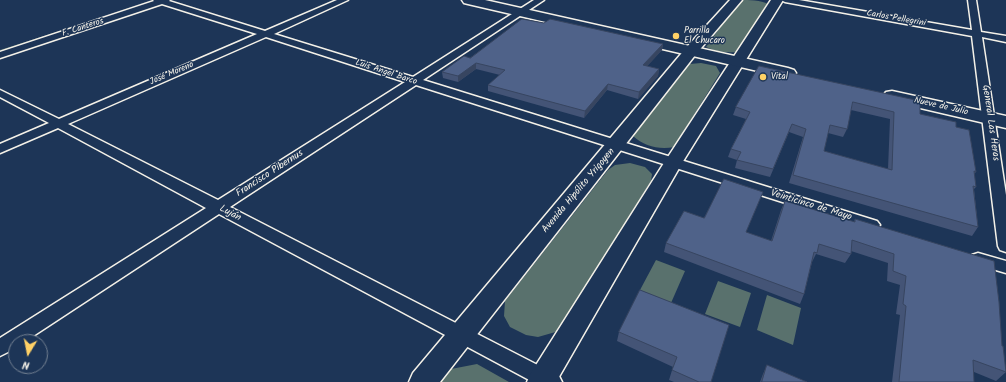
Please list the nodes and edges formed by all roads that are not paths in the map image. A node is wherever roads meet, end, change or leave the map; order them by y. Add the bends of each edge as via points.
1 (149, 0) edge
2 (162, 0) edge
3 (344, 0) edge
4 (468, 0) edge
5 (540, 0) edge
6 (736, 0) edge
7 (776, 0) edge
8 (785, 0) edge
9 (972, 0) edge
10 (521, 12) junction
11 (265, 34) junction
12 (976, 34) junction
13 (1006, 39) edge
14 (0, 48) edge
15 (691, 51) junction
16 (0, 55) edge
17 (736, 61) junction
18 (805, 76) edge
19 (414, 81) junction
20 (874, 92) edge
21 (0, 93) edge
22 (989, 118) junction
23 (1006, 122) edge
24 (58, 124) junction
25 (616, 145) junction
26 (0, 149) edge
27 (673, 163) junction
28 (218, 207) junction
29 (885, 229) edge
30 (1006, 246) edge
31 (968, 256) edge
32 (1006, 267) edge
33 (460, 334) junction
34 (0, 348) edge
35 (546, 381) edge
36 (423, 382) edge

1 - 14 street, F. Canteros
2 - 11 street, Luis Angel Barco
2 - 16 street, F. Canteros
3 - 11 street, José Moreno
4 - 10 main road
5 - 10 street, Francisco Pibernus
6 - 15 main road, Avenida Hipólito Yrigoyen
7 - 17 main road
8 - 12 street, Carlos Pellegrini
9 - 12 street, General Las Heras
10 - 15 main road
10 - 19 street, Francisco Pibernus
11 - 19 street, Luis Angel Barco
11 - 24 street, José Moreno
12 - 13 street, Carlos Pellegrini
12 - 22 street, General Las Heras
15 - 17 main road
15 - 25 main road, Avenida Hipólito Yrigoyen
17 - 18 main road
17 - 27 main road
19 - 25 street, Luis Angel Barco
19 - 28 street, Francisco Pibernus
20 - 22 main road, Nueve de Julio
21 - 24 street, Luján
22 - 23 main road, Nueve de Julio
22 - 30 street, General Las Heras
24 - 26 street, José Moreno
24 - 28 street, Luján
25 - 27 street, Veinticinco de Mayo
25 - 33 main road, Avenida Hipólito Yrigoyen
27 - 29 street, Veinticinco de Mayo
27 - 35 main road
28 - 33 street, Luján
28 - 34 street, Francisco Pibernus
31 - 32 street
33 - 35 street, Luján
33 - 36 main road, Avenida Hipólito Yrigoyen

